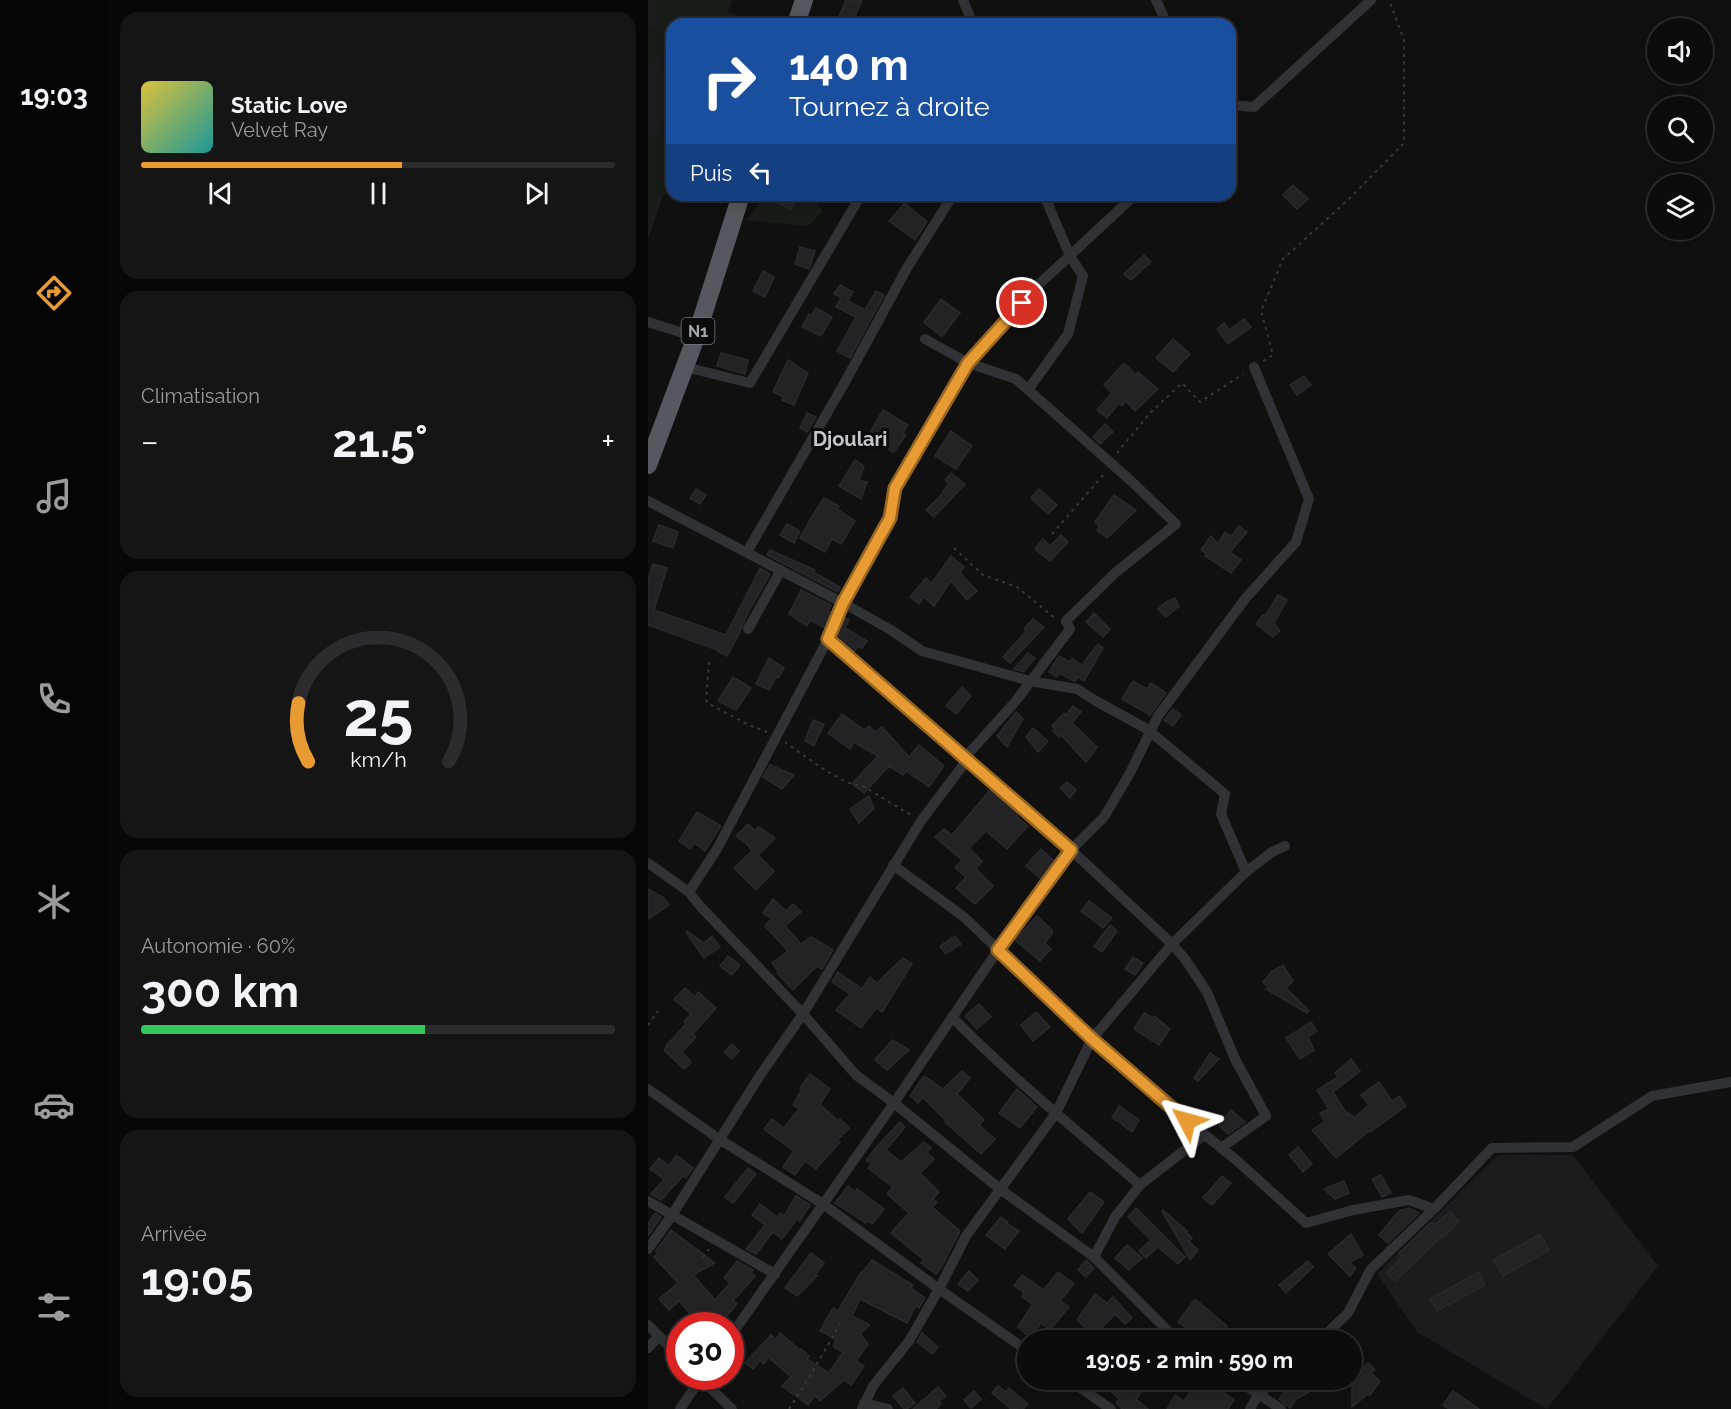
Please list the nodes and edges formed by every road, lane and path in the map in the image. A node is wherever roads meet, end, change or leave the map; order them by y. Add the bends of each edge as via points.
1 (804, 0) edge
2 (963, 0) edge
3 (1156, 0) edge
4 (1371, 0) edge
5 (1389, 0) edge
6 (798, 18) edge
7 (970, 18) edge
8 (1164, 18) edge
9 (1236, 106) edge
10 (739, 201) edge
11 (857, 201) edge
12 (949, 201) edge
13 (1047, 201) edge
14 (1129, 201) edge
15 (1070, 256) junction
16 (648, 322) edge
17 (696, 337) junction
18 (925, 339) dead end
19 (968, 363) junction
20 (685, 367) junction
21 (1254, 367) junction
22 (1029, 390) junction
23 (1110, 462) junction
24 (648, 465) edge
25 (648, 501) edge
26 (1052, 534) dead end
27 (954, 548) dead end
28 (747, 552) junction
29 (781, 570) junction
30 (843, 603) junction
31 (748, 629) dead end
32 (1070, 629) junction
33 (828, 639) junction
34 (709, 662) dead end
35 (1030, 681) junction
36 (1151, 732) junction
37 (776, 736) junction
38 (967, 760) junction
39 (921, 821) junction
40 (1285, 846) dead end
41 (1071, 850) junction
42 (648, 863) edge
43 (894, 865) junction
44 (1246, 872) junction
45 (689, 892) junction
46 (1172, 944) junction
47 (998, 950) junction
48 (658, 1011) dead end
49 (803, 1014) junction
50 (952, 1017) junction
51 (648, 1025) edge
52 (1092, 1039) junction
53 (1731, 1082) edge
54 (648, 1089) edge
55 (894, 1103) junction
56 (1056, 1113) junction
57 (1204, 1134) junction
58 (719, 1139) junction
59 (1221, 1148) junction
60 (1140, 1185) junction
61 (1000, 1189) junction
62 (648, 1201) edge
63 (823, 1204) junction
64 (1434, 1209) junction
65 (672, 1215) junction
66 (648, 1249) edge
67 (1094, 1257) junction
68 (775, 1274) junction
69 (939, 1289) junction
70 (744, 1317) edge
71 (840, 1324) dead end
72 (648, 1325) edge
73 (1167, 1330) edge
74 (1330, 1330) edge
75 (658, 1336) junction
76 (1017, 1343) edge
77 (666, 1344) edge
78 (648, 1348) edge
79 (693, 1390) edge
80 (713, 1390) edge
81 (1082, 1390) edge
82 (1251, 1390) edge
83 (1264, 1390) edge
84 (1258, 1395) junction
85 (863, 1406) edge
86 (1106, 1408) edge
87 (680, 1409) edge
88 (732, 1409) edge
89 (789, 1409) edge
90 (888, 1409) edge
91 (1250, 1409) edge
92 (1281, 1409) edge

1 - 6 highway
2 - 7 street
3 - 8 street
4 - 9 street via 1254,107
5 - 21 path via 1404,40 1404,142 1283,260 1261,311 1273,355
10 - 17 highway, N1
11 - 20 street via 750,383
12 - 28 street via 907,268
13 - 15 street
14 - 15 street
15 - 19 street via 1035,288
15 - 22 street via 1083,276 1068,334
16 - 17 street
17 - 20 highway, N1
18 - 19 street
19 - 22 street via 1016,379
19 - 30 street via 895,488 890,518
20 - 24 highway, N1
21 - 23 path via 1200,402 1182,383 1150,413
21 - 36 street via 1309,499 1296,542 1245,599 1158,716
22 - 23 street
23 - 26 path via 1106,472
23 - 32 street via 1176,524 1115,573 1066,621
25 - 28 street
27 - 32 path via 983,575 1023,591
28 - 29 street
29 - 30 street
29 - 31 street
30 - 33 street
30 - 35 street via 922,651
32 - 35 street
33 - 37 street
33 - 38 street
34 - 37 path via 709,704
35 - 36 street via 1077,689
35 - 38 street
36 - 41 street via 1104,817
36 - 44 street via 1225,794 1221,814
37 - 39 path via 842,781 861,784
37 - 45 street via 717,849
38 - 39 street
38 - 41 street
39 - 43 street
40 - 44 street
41 - 46 street
41 - 47 street
42 - 45 street
43 - 47 street via 964,917
43 - 49 street
44 - 46 street
45 - 49 street
46 - 52 street
46 - 59 street via 1207,992 1235,1059 1266,1116
47 - 50 street
47 - 52 street
48 - 51 path
49 - 55 street via 856,1076
49 - 58 street
50 - 55 street
50 - 56 street
52 - 56 street
52 - 57 street
53 - 64 street via 1652,1096 1573,1147 1492,1148
54 - 58 street
55 - 61 street
55 - 63 street
56 - 60 street
56 - 61 street
57 - 59 street
57 - 60 street
58 - 63 street
58 - 65 street
59 - 64 street via 1306,1223 1409,1200
60 - 67 street via 1115,1217
61 - 67 street
61 - 69 street via 966,1236
62 - 65 street
63 - 68 street
63 - 69 street
64 - 74 street via 1371,1269 1348,1313
65 - 66 street
65 - 68 street
67 - 73 street
68 - 70 street
69 - 76 street
69 - 85 street via 909,1341 873,1386
71 - 89 path
72 - 75 street
75 - 77 street
75 - 78 street
79 - 87 street
80 - 88 street
81 - 86 street
82 - 84 street
83 - 84 street
84 - 91 street
84 - 92 street
85 - 90 street

